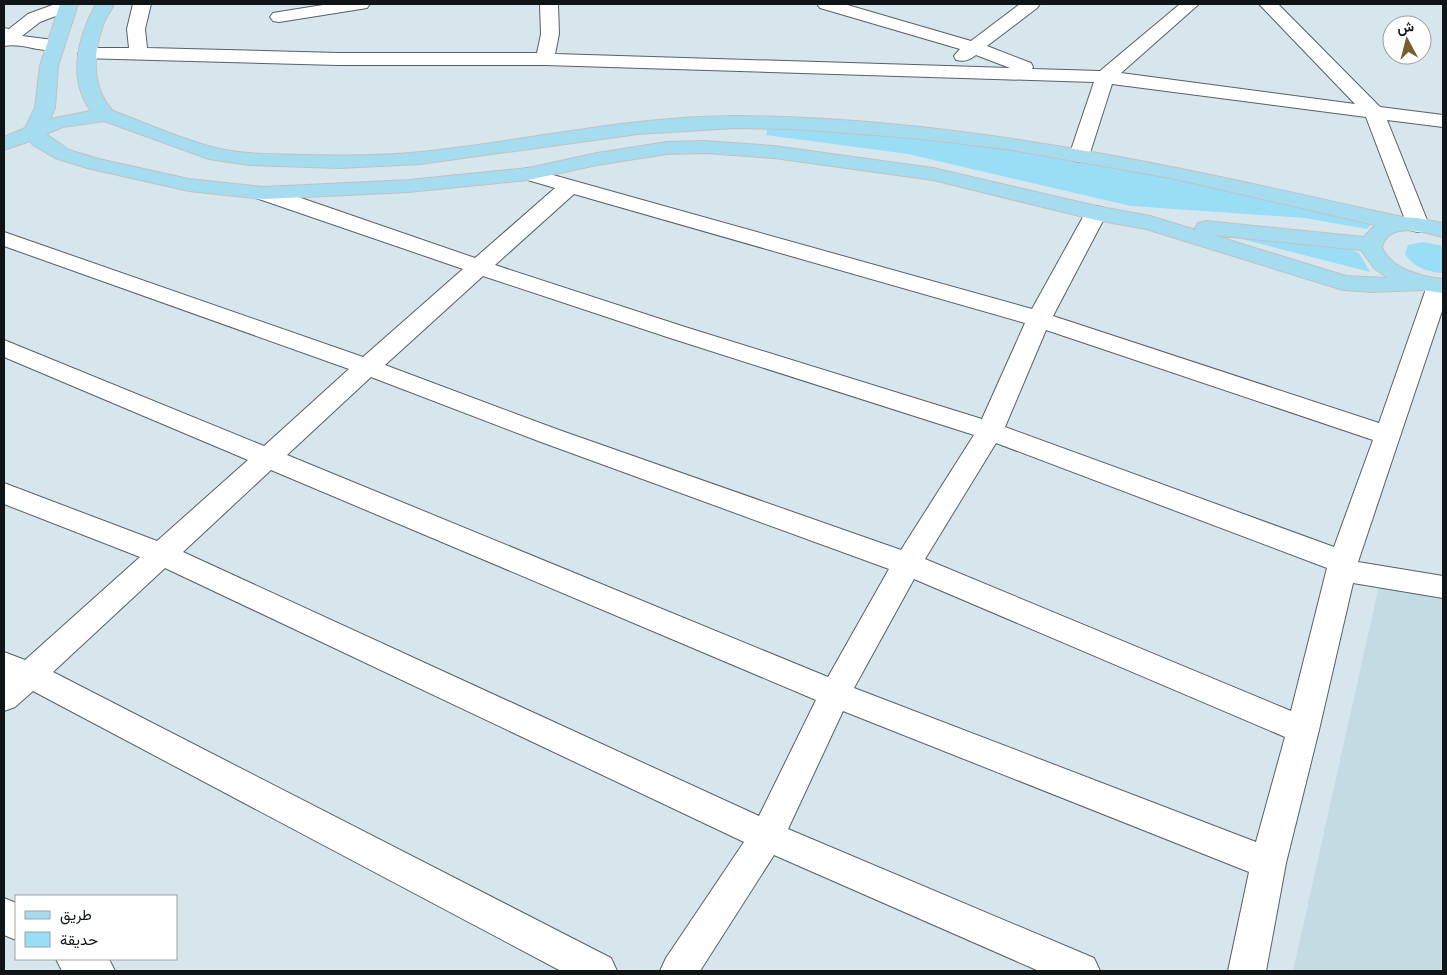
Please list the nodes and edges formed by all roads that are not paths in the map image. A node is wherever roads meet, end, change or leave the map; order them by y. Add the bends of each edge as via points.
1 (69, 4) edge
2 (105, 4) edge
3 (142, 4) edge
4 (361, 4) edge
5 (549, 4) edge
6 (826, 4) edge
7 (1031, 4) edge
8 (1190, 4) edge
9 (1269, 4) edge
10 (1277, 4) edge
11 (279, 18) dead end
12 (5, 37) edge
13 (56, 45) junction
14 (975, 48) junction
15 (141, 53) junction
16 (87, 54) junction
17 (545, 59) junction
18 (941, 72) junction
19 (1045, 74) junction
20 (1105, 77) junction
21 (1374, 112) junction
22 (106, 115) junction
23 (1443, 121) edge
24 (34, 131) junction
25 (4, 144) edge
26 (159, 149) junction
27 (1079, 156) junction
28 (128, 172) junction
29 (528, 174) junction
30 (570, 186) junction
31 (264, 192) junction
32 (1096, 213) junction
33 (1150, 223) junction
34 (1428, 227) edge
35 (4, 239) edge
36 (1372, 244) junction
37 (479, 267) junction
38 (1434, 285) edge
39 (1039, 319) junction
40 (4, 348) edge
41 (367, 366) junction
42 (990, 430) junction
43 (1387, 435) junction
44 (268, 458) junction
45 (4, 493) edge
46 (161, 554) junction
47 (907, 564) junction
48 (1342, 566) junction
49 (1443, 587) edge
50 (17, 670) edge
51 (835, 694) junction
52 (4, 698) edge
53 (1303, 730) junction
54 (767, 836) junction
55 (1268, 863) junction
56 (4, 915) edge
57 (15, 922) edge
58 (78, 960) edge
59 (96, 971) edge
60 (598, 971) edge
61 (679, 971) edge
62 (1081, 971) edge
63 (1247, 971) edge

1 - 12 street via 34,18
1 - 13 main road
2 - 16 main road via 93,27
3 - 15 street via 136,22 137,48
4 - 11 street
5 - 17 street via 550,34
6 - 14 street
7 - 14 street
8 - 20 street
9 - 10 street
9 - 21 street
12 - 13 street via 27,43
13 - 24 main road via 49,66 45,108
14 - 18 street
14 - 19 street
15 - 16 street
15 - 17 street via 309,59
16 - 22 main road via 87,87 94,103
17 - 18 street
18 - 19 street
19 - 20 street
20 - 21 street
20 - 27 street
21 - 23 street
21 - 34 street
22 - 24 main road via 59,122
22 - 26 main road
24 - 25 main road
24 - 28 main road via 40,141 62,154
26 - 27 main road via 249,159 339,162 420,158 638,128 736,122 914,132
26 - 28 main road
27 - 34 main road via 1171,172
28 - 31 main road via 189,185
29 - 30 street
29 - 31 main road via 409,186
29 - 32 main road via 633,152 705,147 774,152 933,174
30 - 37 street
30 - 39 street
31 - 37 street
32 - 33 main road
32 - 39 street
33 - 36 main road
33 - 38 main road via 1343,283 1359,286
34 - 36 main road via 1388,227 1378,232
35 - 41 street
36 - 38 main road via 1377,258 1387,268
37 - 41 street
37 - 42 street
38 - 43 street
39 - 42 street
39 - 43 street
40 - 44 street
41 - 44 street
41 - 47 street via 550,436
42 - 47 street
42 - 48 street
43 - 48 street
44 - 46 street
44 - 51 street
45 - 46 street
46 - 50 street
46 - 54 street
47 - 51 street
47 - 53 street
48 - 49 street
48 - 53 street
50 - 52 street
50 - 60 street
51 - 54 street
51 - 55 street
53 - 55 street
54 - 61 street
54 - 62 street
55 - 63 street
56 - 57 street
58 - 59 street

